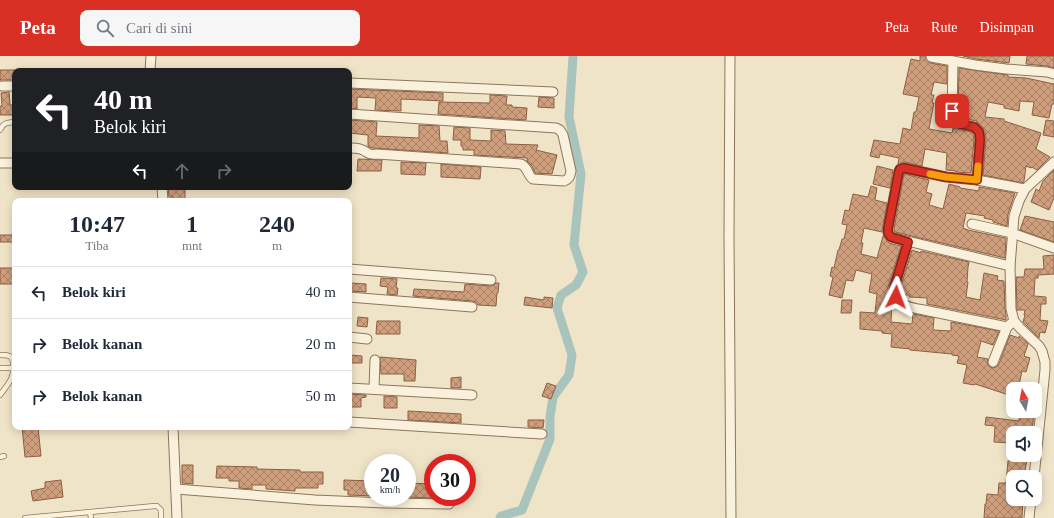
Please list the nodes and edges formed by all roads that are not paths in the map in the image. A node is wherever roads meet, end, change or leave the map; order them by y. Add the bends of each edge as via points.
1 (151, 56) edge
2 (730, 56) edge
3 (931, 57) edge
4 (953, 61) junction
5 (150, 68) edge
6 (1054, 74) edge
7 (352, 83) edge
8 (2, 86) dead end
9 (12, 86) edge
10 (553, 92) dead end
11 (352, 114) edge
12 (12, 122) edge
13 (0, 130) edge
14 (352, 148) edge
15 (1054, 162) edge
16 (0, 163) edge
17 (12, 163) edge
18 (977, 180) junction
19 (1025, 189) junction
20 (972, 224) dead end
21 (1012, 233) junction
22 (908, 242) junction
23 (1054, 248) edge
24 (1010, 266) junction
25 (352, 269) edge
26 (491, 280) dead end
27 (352, 297) edge
28 (472, 307) dead end
29 (1010, 324) junction
30 (352, 337) edge
31 (367, 339) dead end
32 (0, 355) edge
33 (12, 357) edge
34 (376, 360) dead end
35 (993, 362) dead end
36 (0, 368) edge
37 (12, 368) edge
38 (12, 377) edge
39 (352, 388) edge
40 (374, 389) junction
41 (0, 395) edge
42 (472, 395) dead end
43 (352, 422) edge
44 (173, 430) edge
45 (542, 434) dead end
46 (1035, 470) edge
47 (176, 489) junction
48 (424, 504) edge
49 (1030, 506) edge
50 (90, 512) junction
51 (26, 518) edge
52 (91, 518) edge
53 (161, 518) edge
54 (177, 518) edge
55 (731, 518) edge
56 (1029, 518) edge

1 - 5 street
2 - 55 street
3 - 4 street
4 - 6 street
4 - 18 street via 953,121 974,127 979,132
7 - 10 street
8 - 9 street
11 - 14 street via 556,128 563,134 571,171 570,177 564,181 533,179 527,168 521,164 372,155 364,150
12 - 13 lane via 2,125
15 - 19 street
16 - 17 street
18 - 19 street
18 - 22 street via 900,169 888,233 891,237
19 - 21 street via 1018,201
20 - 21 street
21 - 23 street
21 - 24 street
22 - 24 street
22 - 29 street via 894,288 896,297 902,304 910,308
24 - 29 street
25 - 26 street
27 - 28 street
29 - 35 street
29 - 46 street via 1020,328 1041,348 1045,362
30 - 31 street
32 - 33 lane
34 - 40 street
36 - 37 lane
38 - 41 lane
39 - 40 street
40 - 42 street
43 - 45 street
44 - 47 street
47 - 48 street via 315,500
47 - 54 street
49 - 56 street
50 - 51 lane
50 - 52 lane
50 - 53 lane via 157,506 161,510

